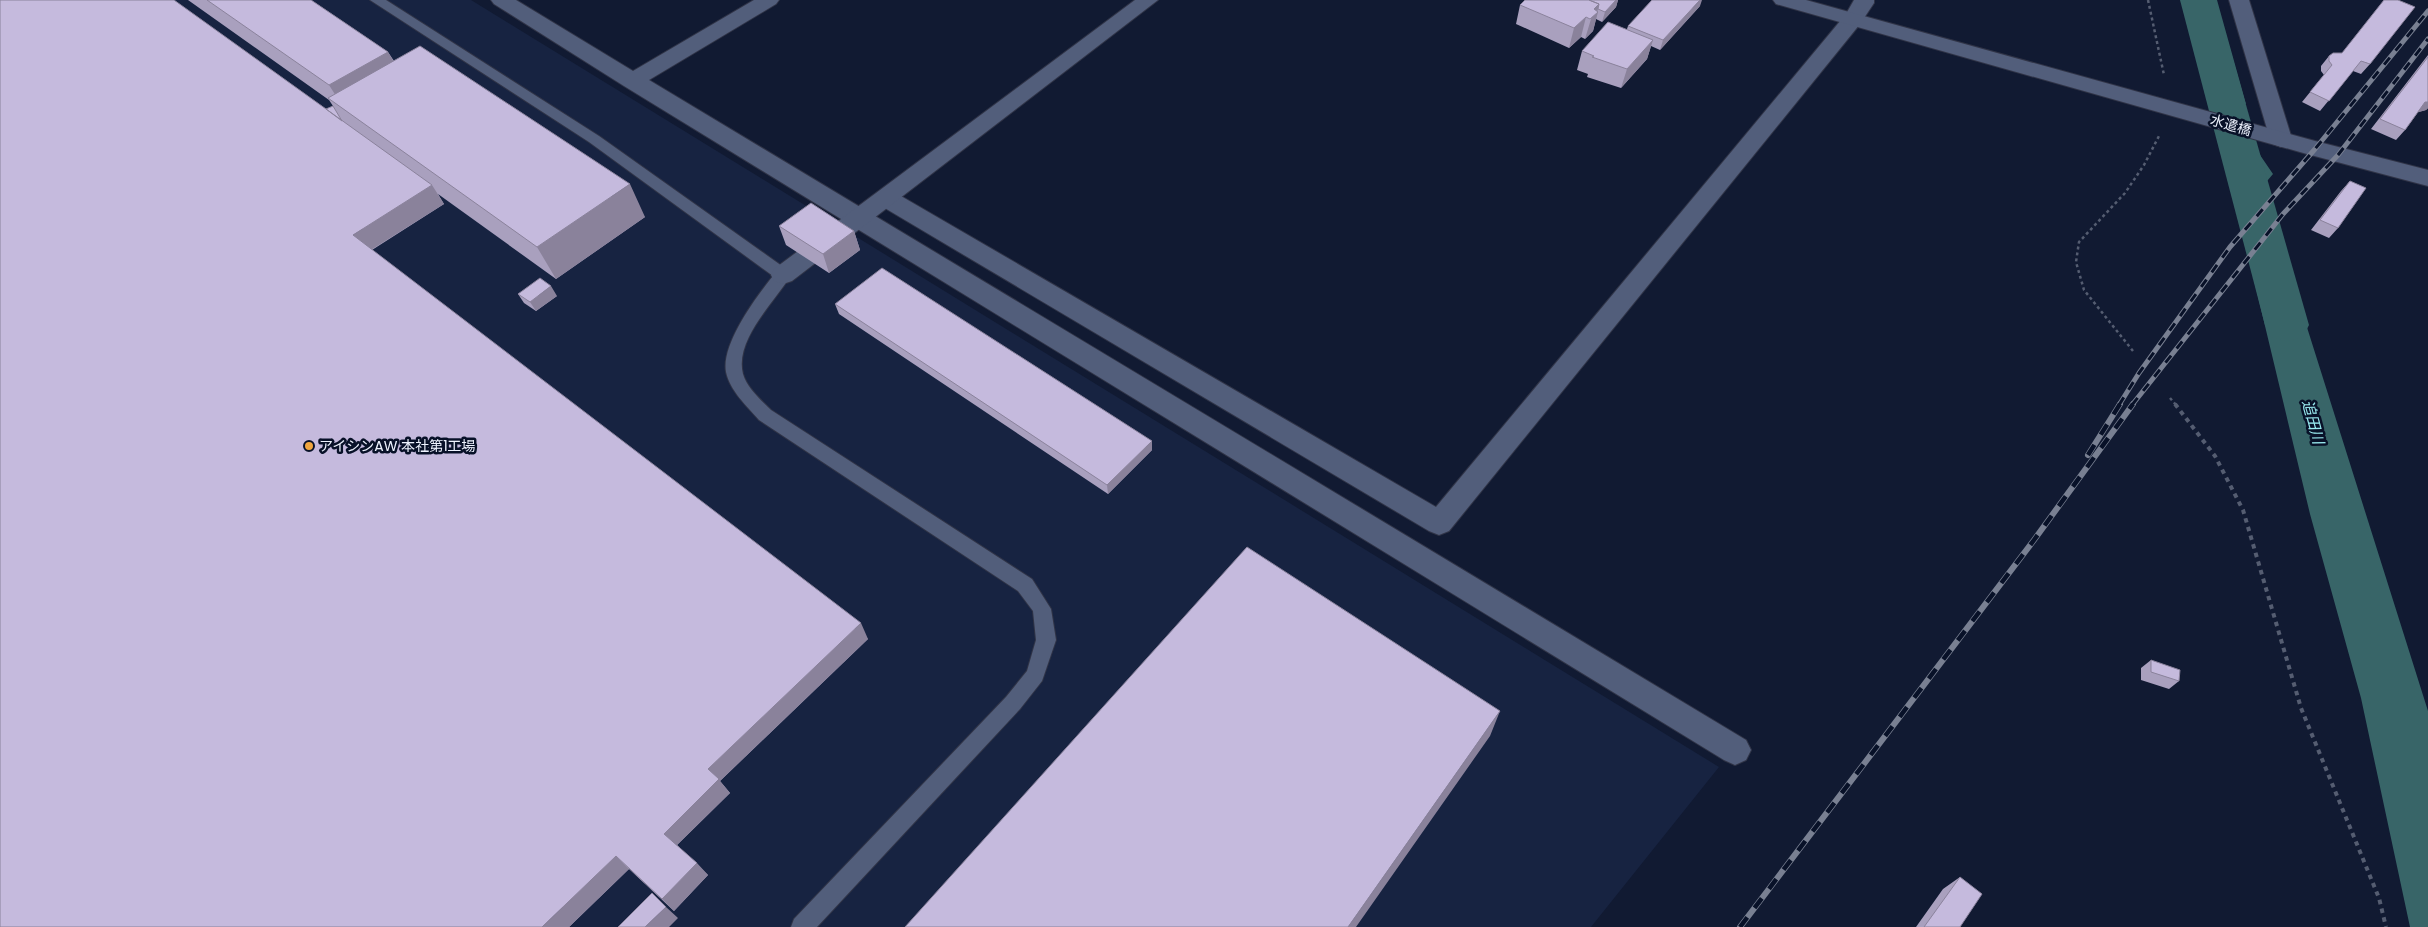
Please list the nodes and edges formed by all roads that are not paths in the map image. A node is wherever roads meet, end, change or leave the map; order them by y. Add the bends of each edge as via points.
1 (377, 0) edge
2 (501, 0) edge
3 (769, 0) edge
4 (1148, 0) edge
5 (1783, 0) edge
6 (2239, 0) edge
7 (1858, 10) edge
8 (632, 81) junction
9 (2271, 136) junction
10 (2428, 178) edge
11 (886, 198) junction
12 (858, 219) junction
13 (783, 275) junction
14 (1735, 750) dead end
15 (802, 927) edge

1 - 13 lane via 594,139
2 - 8 street
3 - 8 street
4 - 11 street
5 - 7 street, 水遣橋
6 - 9 street
7 - 9 street, 水遣橋 via 2171,109
7 - 11 street via 1439,523
8 - 12 street
9 - 10 street, 水遣橋
11 - 12 street
12 - 13 street
12 - 14 street
13 - 15 lane via 765,296 742,337 734,368 745,394 765,415 1026,585 1042,609 1046,640 1035,675 1013,703

